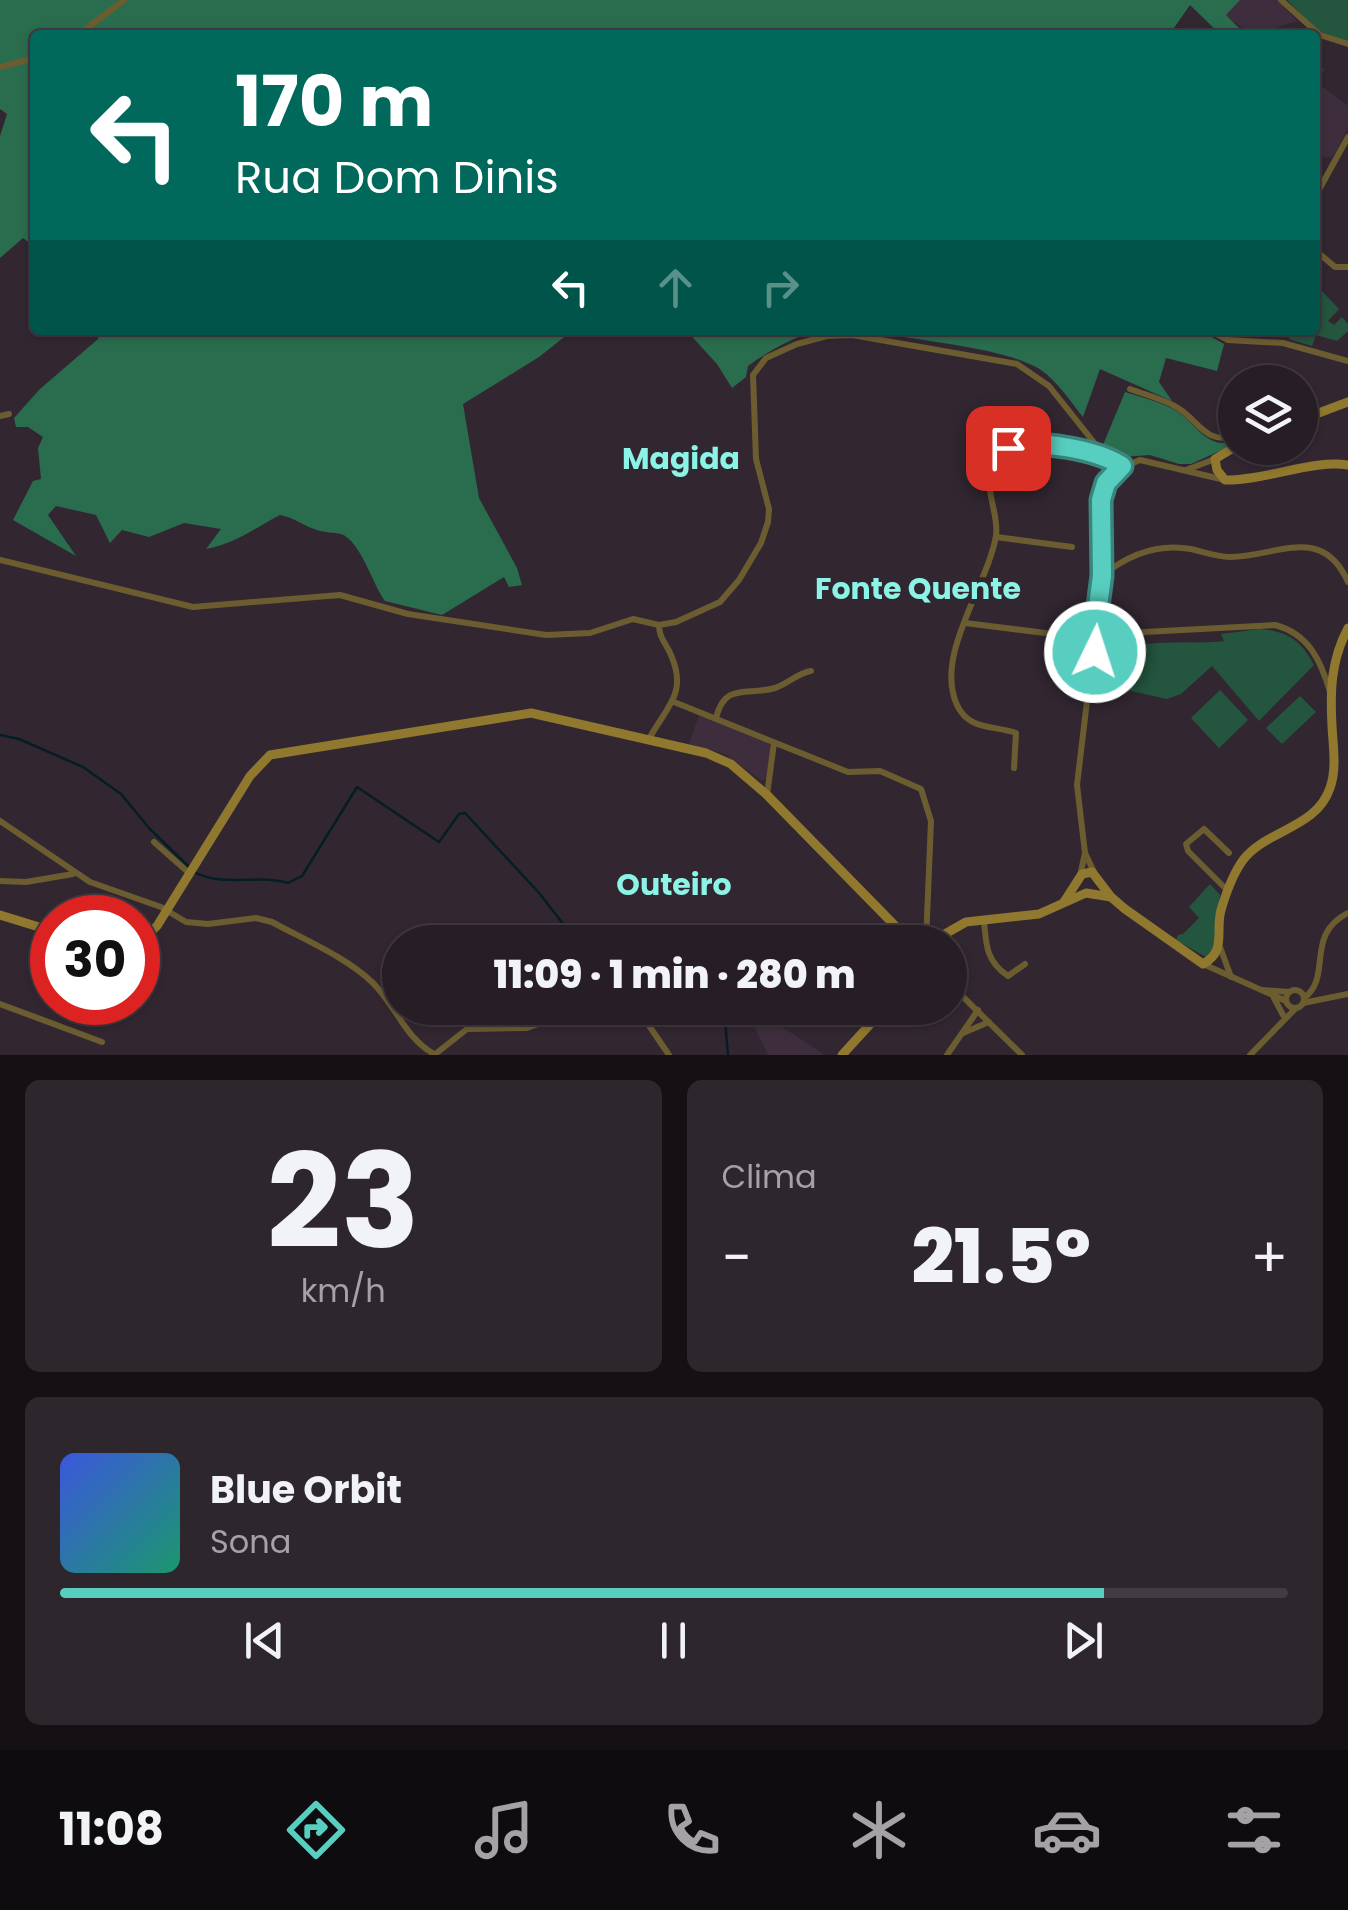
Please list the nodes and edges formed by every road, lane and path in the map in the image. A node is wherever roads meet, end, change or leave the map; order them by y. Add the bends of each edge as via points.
1 (124, 0) edge
2 (1280, 0) edge
3 (85, 30) edge
4 (1314, 30) edge
5 (1320, 35) edge
6 (1348, 44) edge
7 (30, 59) edge
8 (0, 67) edge
9 (1348, 137) edge
10 (1343, 158) edge
11 (1320, 190) edge
12 (1320, 254) edge
13 (1348, 267) edge
14 (833, 335) edge
15 (883, 335) edge
16 (1218, 335) edge
17 (1348, 360) edge
18 (1130, 389) dead end
19 (1348, 402) edge
20 (1318, 413) edge
21 (1218, 437) edge
22 (1104, 455) junction
23 (1218, 456) edge
24 (1215, 458) junction
25 (1122, 466) junction
26 (1348, 466) edge
27 (1185, 470) junction
28 (1225, 480) junction
29 (996, 537) junction
30 (1072, 547) dead end
31 (0, 560) edge
32 (1102, 576) junction
33 (1348, 582) edge
34 (965, 622) junction
35 (659, 625) junction
36 (1348, 628) edge
37 (1092, 652) junction
38 (812, 671) dead end
39 (1330, 694) junction
40 (674, 702) junction
41 (716, 718) junction
42 (650, 738) junction
43 (774, 743) junction
44 (1014, 768) dead end
45 (767, 795) junction
46 (0, 821) edge
47 (154, 842) dead end
48 (1084, 853) junction
49 (1228, 853) dead end
50 (190, 873) junction
51 (74, 874) junction
52 (1097, 878) junction
53 (1079, 880) junction
54 (0, 881) edge
55 (1228, 890) junction
56 (1089, 893) junction
57 (1111, 897) junction
58 (1064, 902) junction
59 (167, 910) junction
60 (1348, 912) edge
61 (0, 914) edge
62 (160, 920) edge
63 (984, 920) junction
64 (30, 923) edge
65 (893, 925) edge
66 (932, 925) edge
67 (958, 925) edge
68 (1220, 945) junction
69 (1025, 964) dead end
70 (1203, 964) junction
71 (1232, 978) junction
72 (1314, 985) junction
73 (1262, 990) junction
74 (1293, 991) junction
75 (1348, 994) edge
76 (1273, 997) junction
77 (967, 1000) edge
78 (1323, 1001) junction
79 (1295, 1003) junction
80 (0, 1004) edge
81 (978, 1010) junction
82 (1282, 1018) junction
83 (989, 1022) junction
84 (536, 1025) edge
85 (649, 1025) edge
86 (869, 1025) edge
87 (962, 1033) junction
88 (102, 1042) dead end
89 (434, 1055) edge
90 (669, 1055) edge
91 (842, 1055) edge
92 (947, 1055) edge
93 (1022, 1055) edge
94 (1250, 1055) edge

1 - 3 street
2 - 4 street
5 - 6 street
7 - 8 street
9 - 10 street
10 - 11 street
12 - 13 street via 1335,267
14 - 35 street via 758,364 752,382 755,450 767,528 727,596
15 - 22 street via 1029,369
16 - 17 street
18 - 21 street via 1177,407
19 - 20 street
22 - 25 street
22 - 29 street via 1026,444 1000,452 989,481
23 - 24 street
24 - 27 street
24 - 28 street
25 - 27 street via 1148,460
25 - 32 street via 1103,491
26 - 28 street
27 - 28 street
29 - 30 street
29 - 34 street
31 - 35 street via 193,607 340,594 420,616 546,634 590,633 633,620
32 - 33 street via 1158,548 1233,557 1305,546 1335,560
32 - 37 street
34 - 37 street via 1068,636
34 - 44 street via 953,658 955,701 972,722 1016,733
35 - 40 street via 674,665
36 - 39 street
37 - 39 street via 1144,632 1276,625 1310,646
37 - 48 street via 1077,786
38 - 41 street via 775,688 730,695
39 - 55 street via 1333,776 1323,803 1251,851
40 - 41 street
40 - 42 street
41 - 43 street
42 - 45 street via 724,760
42 - 50 street via 520,714 276,753 254,770
43 - 45 street
43 - 66 street via 848,772 880,771 923,791 931,821
45 - 65 street
46 - 51 street
47 - 50 street
48 - 52 street
48 - 53 street
49 - 55 street via 1204,828 1186,844
50 - 59 street
51 - 54 street
51 - 59 street
52 - 53 street via 1086,872
52 - 56 street via 1097,890
52 - 57 street
53 - 56 street
53 - 58 street
55 - 68 street
56 - 57 street
56 - 58 street
57 - 70 street
58 - 63 street via 1033,915
59 - 62 street
59 - 89 street via 196,924 272,922 364,975 415,1042
60 - 72 street via 1326,930
61 - 64 street
63 - 67 street
63 - 69 street via 991,961 1006,976
68 - 70 street
68 - 71 street
70 - 71 street
71 - 73 street
72 - 74 street
72 - 78 street
72 - 79 street
73 - 74 street
73 - 76 street
74 - 79 street
74 - 79 street
75 - 78 street
76 - 79 street
76 - 82 street
77 - 81 street
78 - 79 street
79 - 82 street
80 - 88 street
81 - 83 street
81 - 87 street
82 - 94 street
83 - 87 street
83 - 93 street
84 - 89 street via 467,1029
85 - 90 street
86 - 91 street
87 - 92 street

